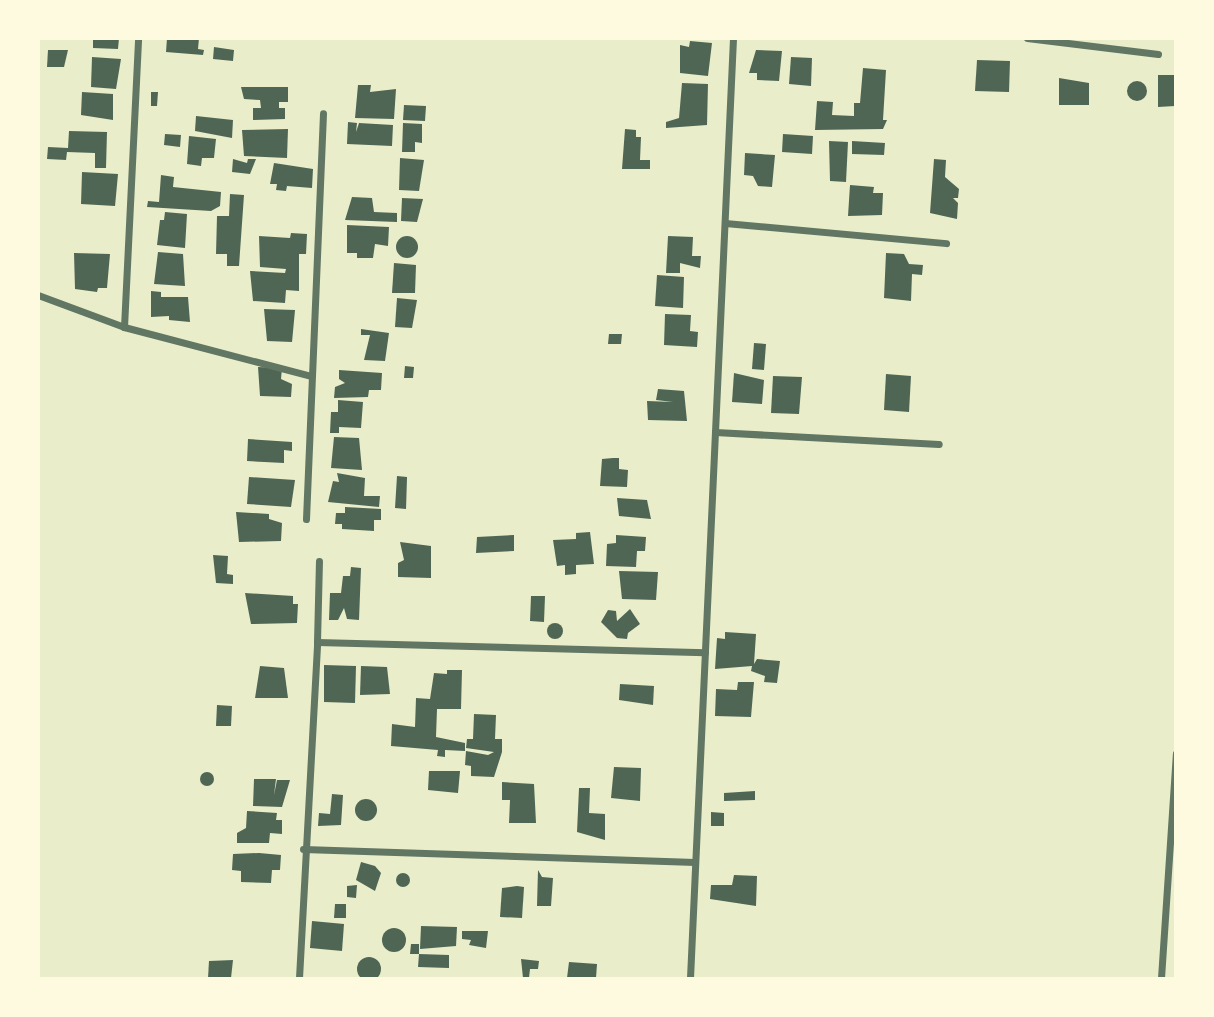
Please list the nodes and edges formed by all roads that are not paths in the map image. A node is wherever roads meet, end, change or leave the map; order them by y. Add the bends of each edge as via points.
1 (138, 38) edge
2 (733, 38) edge
3 (1027, 38) edge
4 (1158, 54) dead end
5 (323, 113) dead end
6 (725, 223) junction
7 (946, 243) dead end
8 (38, 295) edge
9 (124, 327) junction
10 (311, 376) junction
11 (715, 432) junction
12 (939, 444) dead end
13 (306, 519) dead end
14 (319, 561) dead end
15 (317, 642) junction
16 (705, 652) junction
17 (1175, 753) edge
18 (303, 849) junction
19 (695, 862) junction
20 (299, 978) edge
21 (690, 978) edge
22 (1161, 978) edge

1 - 9 street
2 - 6 street
3 - 4 street
5 - 10 street
6 - 7 street
6 - 11 street
8 - 9 street
9 - 10 street
10 - 13 street
11 - 12 street
11 - 16 street
14 - 15 street
15 - 16 street
15 - 18 street
16 - 19 street
17 - 22 street
18 - 19 street
18 - 20 street
19 - 21 street

